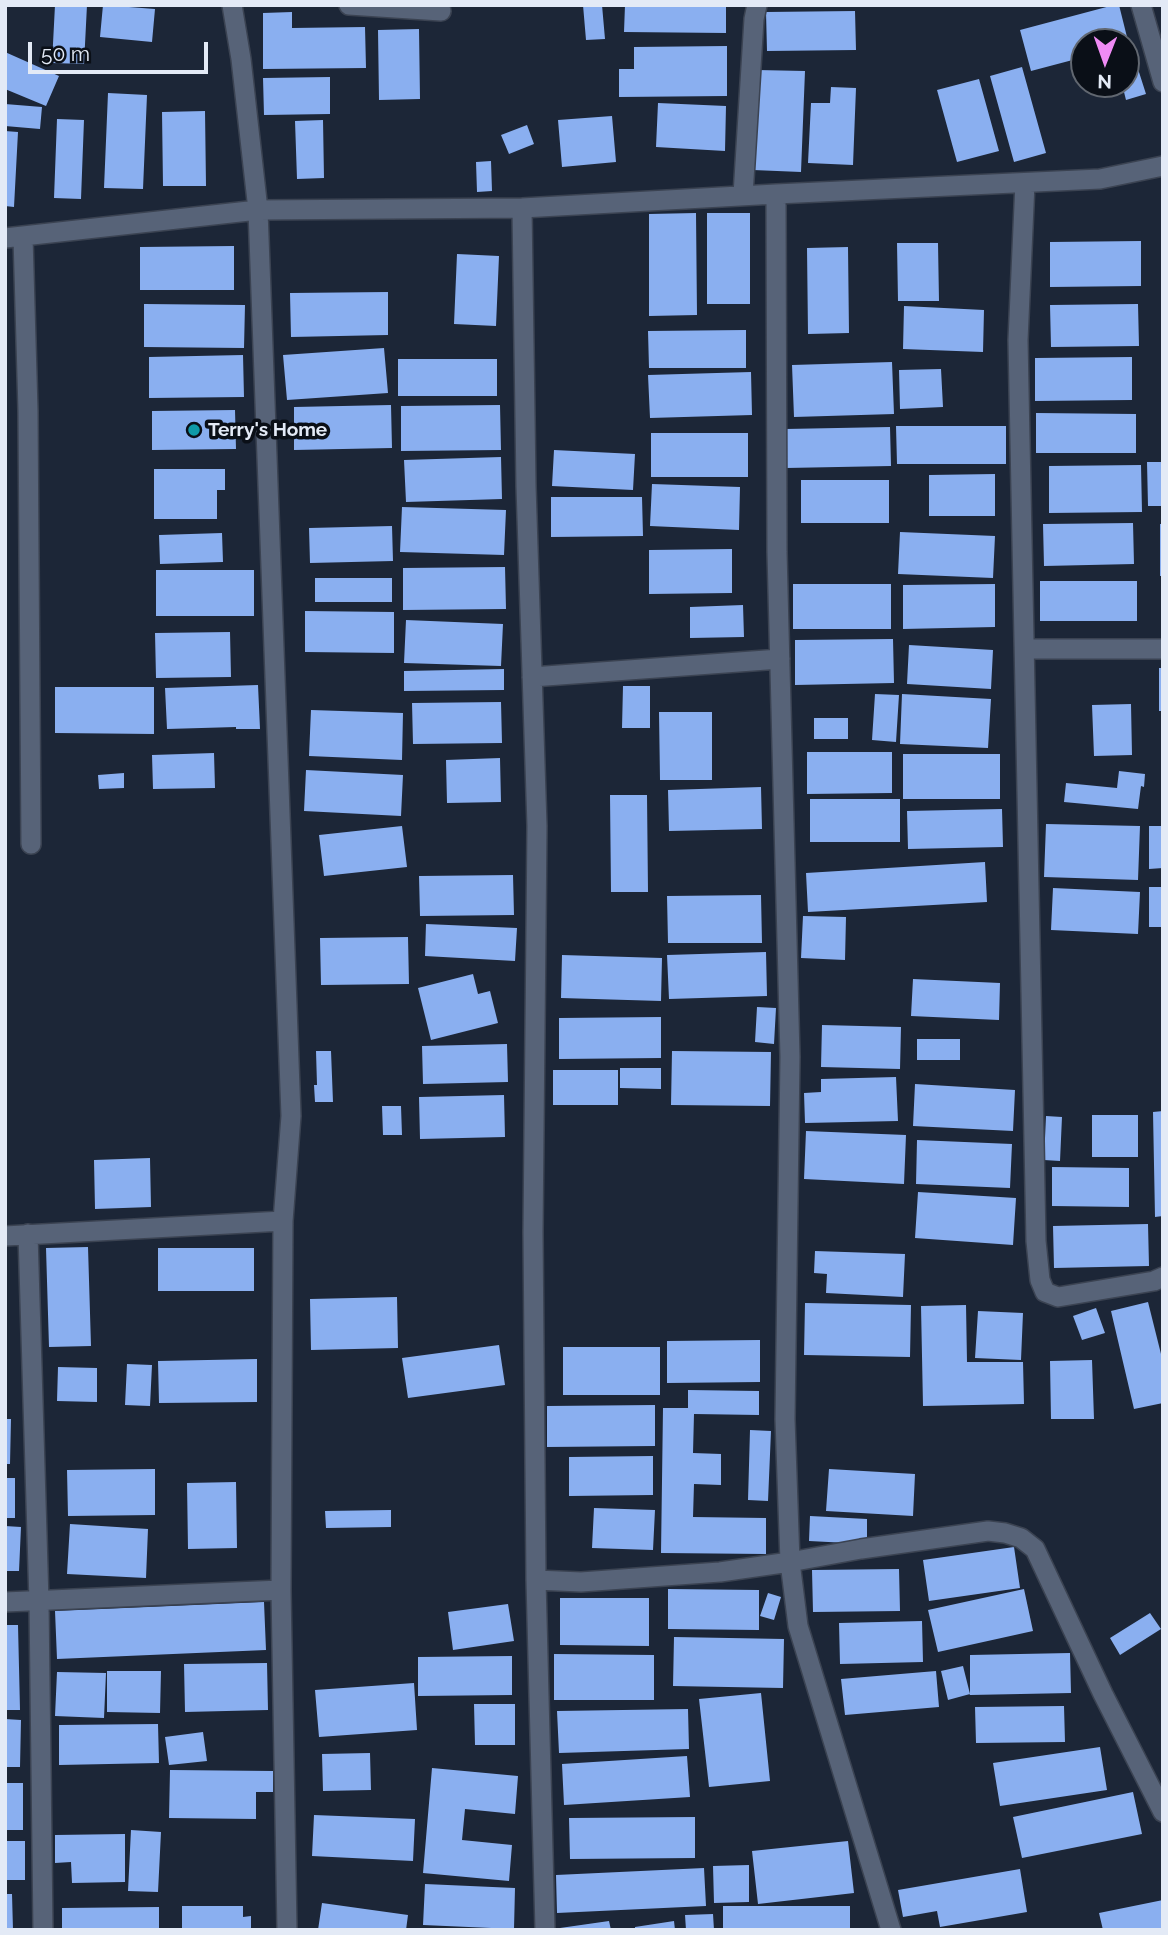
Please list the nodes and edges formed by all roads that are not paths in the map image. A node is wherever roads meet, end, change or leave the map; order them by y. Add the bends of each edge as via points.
1 (232, 5) edge
2 (348, 5) edge
3 (757, 5) edge
4 (1141, 5) edge
5 (441, 11) dead end
6 (1163, 82) edge
7 (1163, 166) edge
8 (1025, 183) junction
9 (776, 194) junction
10 (743, 195) junction
11 (522, 208) junction
12 (258, 210) junction
13 (14, 238) edge
14 (1025, 649) junction
15 (1163, 649) edge
16 (780, 659) junction
17 (532, 677) junction
18 (32, 844) dead end
19 (283, 1221) junction
20 (28, 1234) junction
21 (5, 1236) edge
22 (1163, 1277) edge
23 (790, 1562) junction
24 (536, 1580) junction
25 (281, 1590) junction
26 (5, 1602) edge
27 (38, 1602) junction
28 (1163, 1812) edge
29 (43, 1930) edge
30 (286, 1930) edge
31 (545, 1930) edge
32 (891, 1930) edge

1 - 12 street
2 - 5 street
3 - 10 street
4 - 6 street
7 - 8 street via 1100,179
8 - 9 street
8 - 14 street via 1018,340
9 - 10 street
9 - 16 street
10 - 11 street
11 - 12 street
11 - 17 street
12 - 13 street
12 - 19 street via 291,1116
13 - 18 street via 28,411
14 - 15 street
14 - 22 street via 1035,1227 1040,1280 1045,1292 1058,1297
16 - 17 street
16 - 23 street via 790,1057 785,1419
17 - 24 street via 537,826
19 - 20 street
19 - 25 street
20 - 21 street
20 - 27 street
23 - 24 street via 641,1579
23 - 28 street via 988,1531 1021,1538 1035,1549
23 - 32 street via 799,1626
24 - 31 street
25 - 27 street
25 - 30 street
26 - 27 street
27 - 29 street

